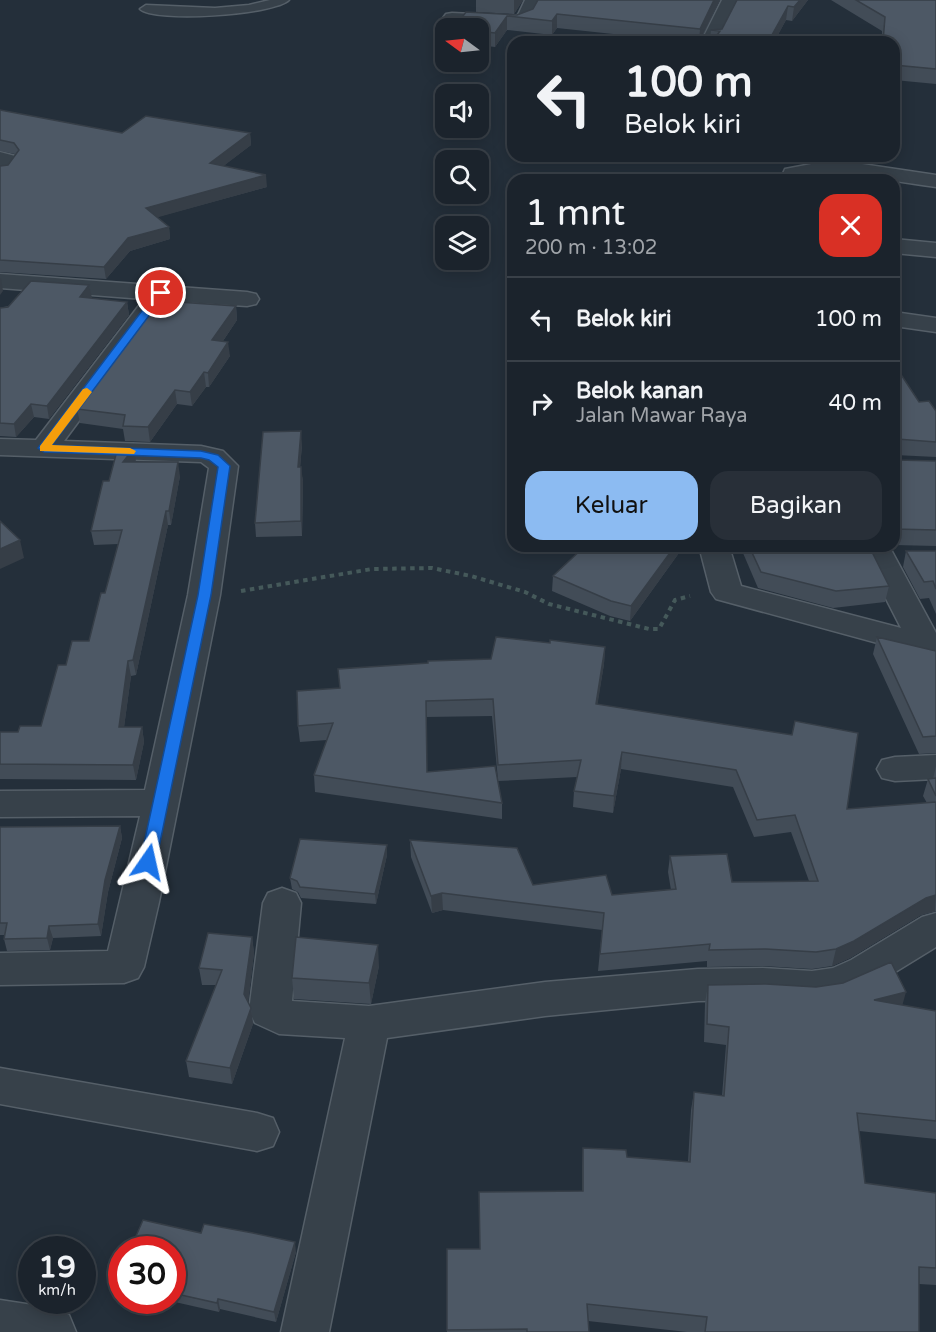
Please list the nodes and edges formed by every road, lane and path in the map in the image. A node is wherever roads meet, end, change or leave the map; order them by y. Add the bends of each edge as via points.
1 (283, 0) edge
2 (456, 0) edge
3 (534, 0) edge
4 (731, 0) edge
5 (146, 9) dead end
6 (713, 36) edge
7 (0, 158) edge
8 (0, 170) edge
9 (793, 174) edge
10 (878, 174) edge
11 (900, 177) edge
12 (936, 181) edge
13 (900, 247) edge
14 (936, 250) edge
15 (0, 281) edge
16 (26, 283) junction
17 (161, 293) junction
18 (247, 299) dead end
19 (6, 306) edge
20 (900, 320) edge
21 (936, 325) edge
22 (0, 447) edge
23 (44, 448) junction
24 (716, 552) edge
25 (877, 552) edge
26 (888, 552) edge
27 (913, 556) edge
28 (727, 592) junction
29 (204, 595) junction
30 (931, 647) edge
31 (936, 767) edge
32 (895, 769) dead end
33 (160, 803) junction
34 (0, 804) edge
35 (282, 903) dead end
36 (936, 928) edge
37 (0, 969) edge
38 (369, 1023) junction
39 (0, 1086) edge
40 (257, 1132) dead end
41 (0, 1323) edge
42 (52, 1332) edge
43 (305, 1332) edge

1 - 5 lane via 232,11
2 - 3 street via 448,24 516,22 525,18
4 - 6 street
7 - 8 street via 8,159
9 - 10 street via 803,169 829,168
11 - 12 street
13 - 14 street
15 - 16 street
16 - 17 street
16 - 19 street
17 - 18 street
17 - 23 street
20 - 21 street
22 - 23 street
23 - 29 street via 201,454 224,466
24 - 28 street
25 - 30 street
26 - 27 street
28 - 29 path via 678,598 659,629 549,604 525,592 432,568 372,569
28 - 30 street
29 - 33 street
31 - 32 street
33 - 34 street
33 - 37 street via 124,966
35 - 38 street via 270,1011 279,1017
36 - 38 street via 838,984 698,985 545,999
38 - 43 street
39 - 40 street
41 - 42 street

